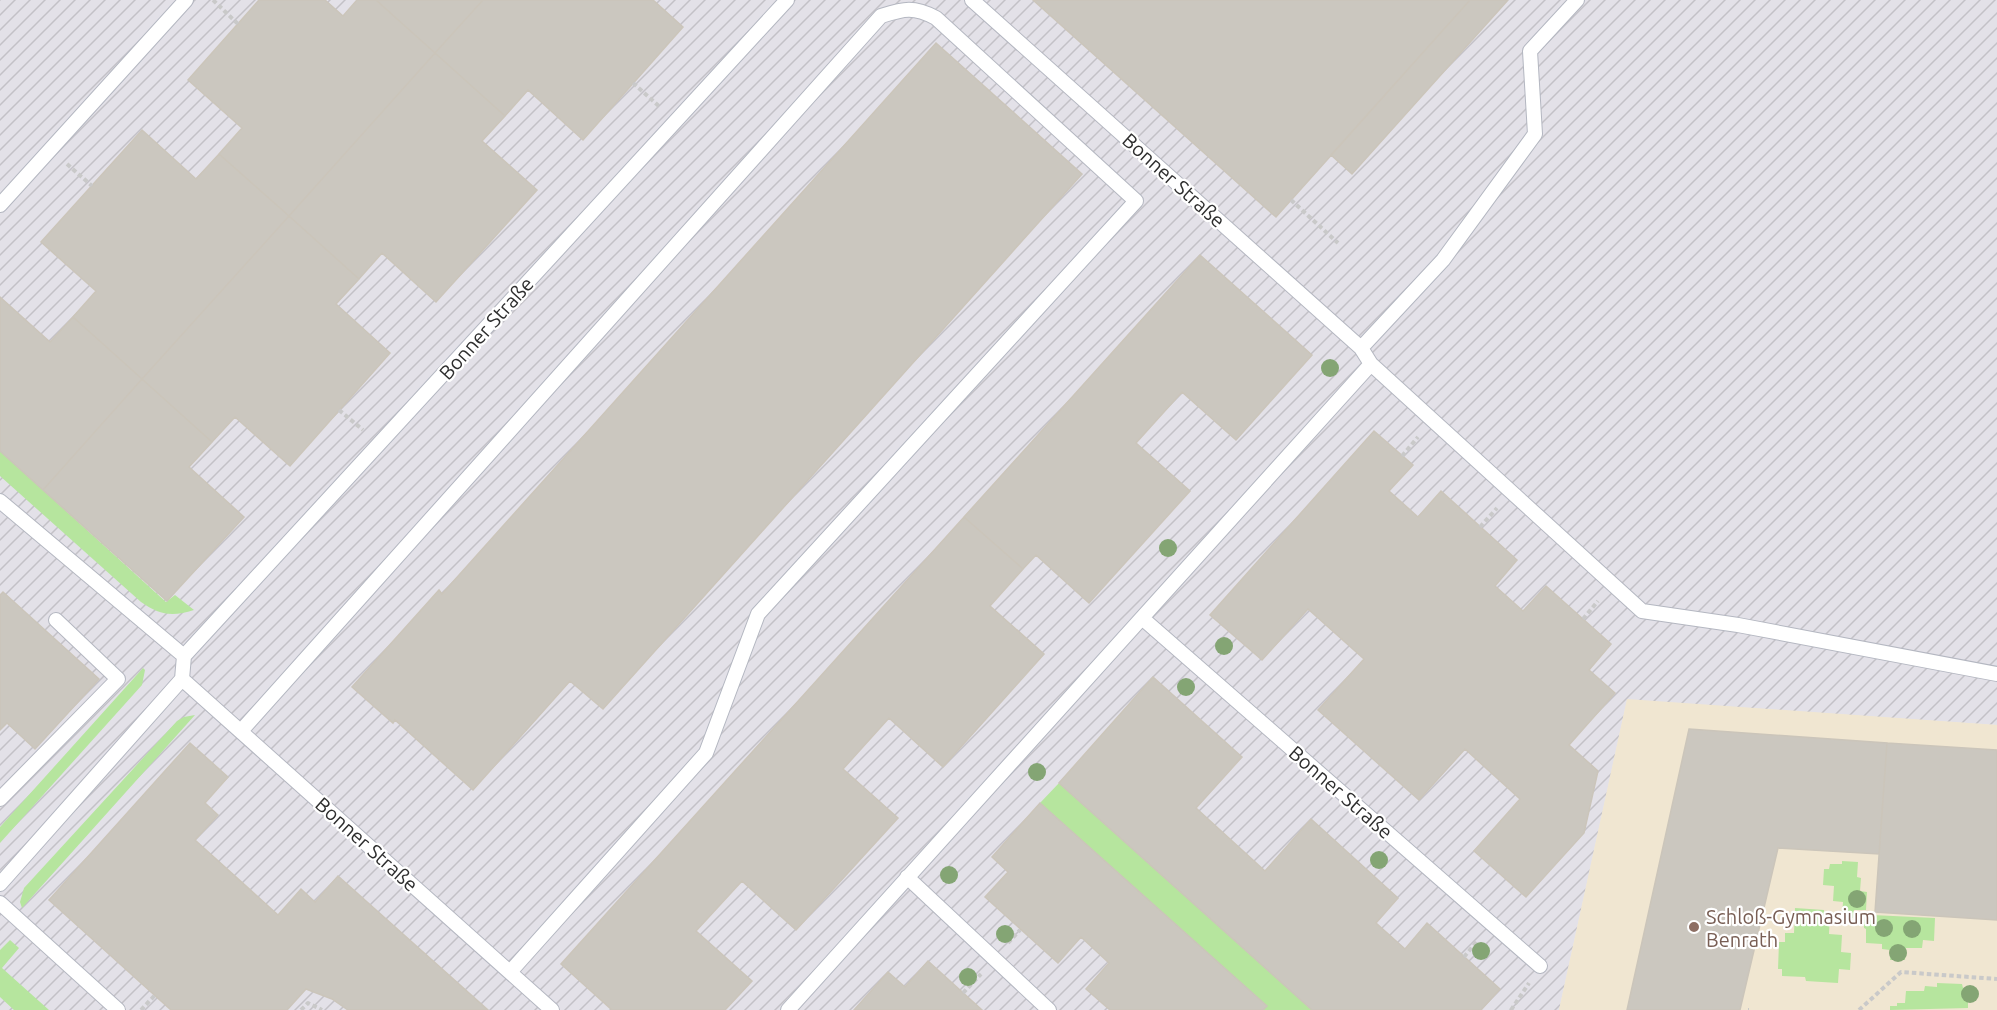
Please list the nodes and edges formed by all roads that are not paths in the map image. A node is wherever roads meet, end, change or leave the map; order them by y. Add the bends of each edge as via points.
1 (186, 0) edge
2 (787, 0) edge
3 (972, 0) edge
4 (1578, 0) edge
5 (0, 205) edge
6 (1361, 348) junction
7 (1371, 364) junction
8 (0, 501) edge
9 (1142, 618) junction
10 (56, 620) dead end
11 (184, 656) junction
12 (1997, 674) edge
13 (182, 679) junction
14 (241, 731) junction
15 (0, 799) edge
16 (908, 877) junction
17 (0, 884) edge
18 (0, 903) edge
19 (1540, 966) road end
20 (510, 972) junction
21 (117, 1010) edge
22 (552, 1010) edge
23 (788, 1010) edge
24 (1049, 1010) edge

1 - 5 lane
2 - 11 lane, Bonner Straße
3 - 6 lane, Bonner Straße
4 - 6 lane via 1530,51 1535,134 1443,261
6 - 7 lane, Bonner Straße
7 - 9 lane
7 - 12 lane, Bonner Straße via 1642,610
8 - 11 lane
9 - 16 lane
9 - 19 lane, Bonner Straße
10 - 15 lane via 118,679
11 - 13 lane
13 - 14 lane, Bonner Straße
13 - 17 lane
14 - 20 lane, Bonner Straße
14 - 20 lane via 881,16 920,9 936,18 1136,201 758,614 706,753
16 - 23 lane
16 - 24 lane
18 - 21 lane
20 - 22 lane, Bonner Straße

